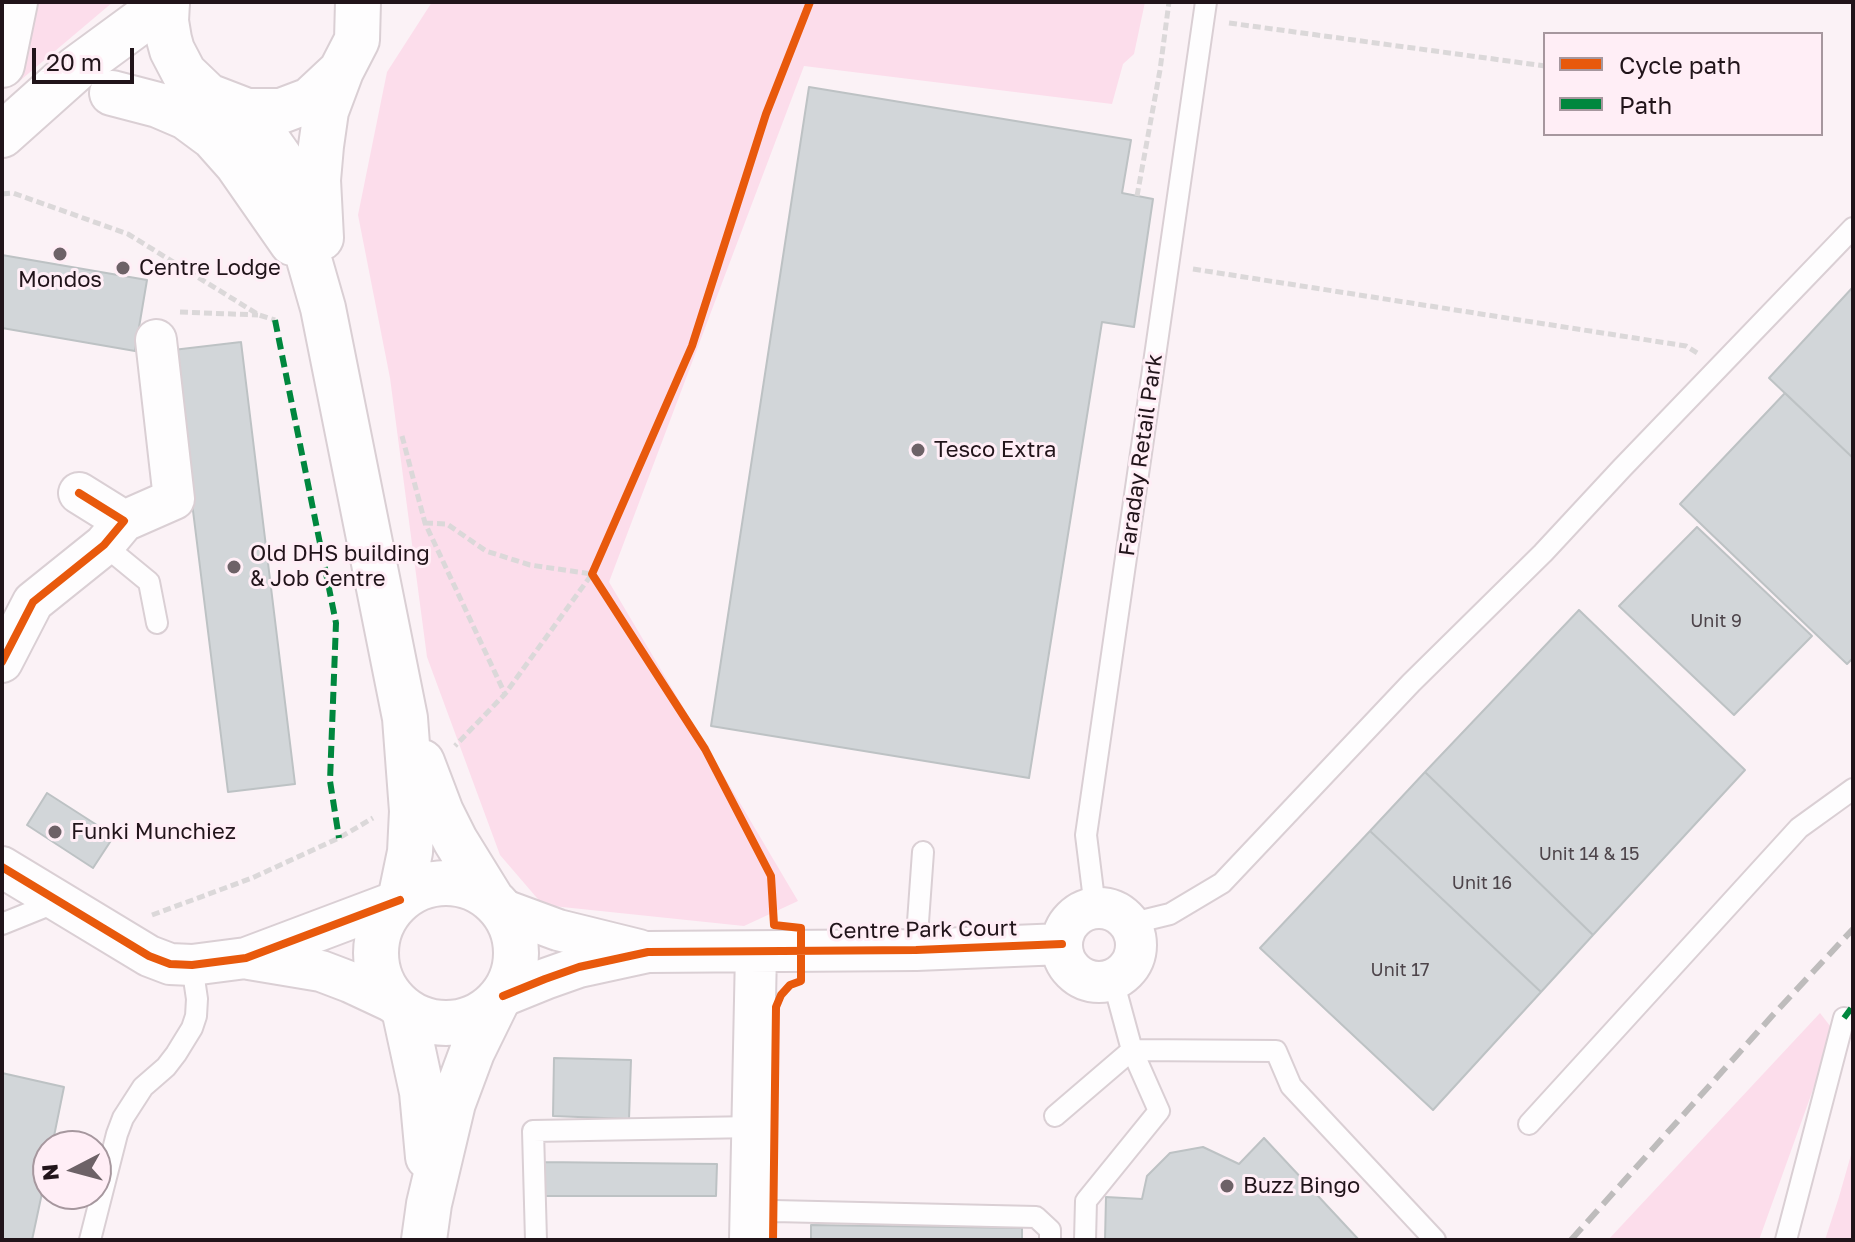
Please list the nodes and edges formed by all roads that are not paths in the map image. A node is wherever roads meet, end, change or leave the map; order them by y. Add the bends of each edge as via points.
1 (15, 2) edge
2 (167, 2) edge
3 (380, 2) edge
4 (1205, 11) edge
5 (352, 38) edge
6 (2, 65) edge
7 (112, 93) junction
8 (227, 103) junction
9 (4, 132) edge
10 (1853, 228) edge
11 (318, 294) junction
12 (156, 340) road end
13 (79, 493) dead end
14 (114, 533) junction
15 (157, 623) dead end
16 (2, 662) edge
17 (405, 718) junction
18 (1853, 789) edge
19 (923, 852) dead end
20 (2, 867) edge
21 (400, 900) junction
22 (59, 901) junction
23 (497, 904) junction
24 (1112, 916) junction
25 (2, 924) edge
26 (1062, 944) junction
27 (916, 950) junction
28 (648, 952) junction
29 (756, 952) junction
30 (246, 958) junction
31 (192, 965) junction
32 (1113, 980) junction
33 (500, 999) junction
34 (401, 1006) junction
35 (1844, 1018) dead end
36 (1132, 1050) junction
37 (1055, 1116) dead end
38 (1529, 1124) dead end
39 (753, 1127) junction
40 (427, 1222) edge
41 (750, 1226) edge
42 (90, 1240) edge
43 (536, 1240) edge
44 (1050, 1240) edge
45 (1085, 1240) edge
46 (1435, 1240) edge
47 (1786, 1240) edge

1 - 6 main road
2 - 8 main road via 172,50 184,73
2 - 9 main road via 77,68
3 - 5 main road
4 - 24 lane, Faraday Retail Park via 1086,835
5 - 8 main road via 310,100 281,111
5 - 11 main road via 326,111 318,180
7 - 8 main road via 163,85
7 - 9 main road via 59,105
7 - 11 main road via 186,117 213,137 237,164
8 - 11 main road via 280,158
10 - 24 lane via 1222,883 1170,914
11 - 17 main road
12 - 14 street via 174,499
13 - 14 street
14 - 15 lane via 149,582
14 - 16 street via 33,602
17 - 21 main road via 412,811
17 - 23 main road via 448,826
18 - 38 lane via 1799,828
19 - 27 lane
20 - 22 street
21 - 23 main road via 441,882 464,885
21 - 30 street
21 - 34 main road via 385,917 376,961 383,984
22 - 25 lane
22 - 31 street via 149,956
23 - 28 street, Centre Park Court via 558,930
23 - 33 main road via 513,929 517,951 514,975
24 - 26 street via 1083,912 1072,919
24 - 32 street via 1135,935 1136,948 1129,967
26 - 27 street, Centre Park Court
26 - 32 street via 1068,966 1078,976
27 - 29 street, Centre Park Court
28 - 29 street, Centre Park Court
28 - 33 street, Centre Park Court via 579,967
29 - 39 street
30 - 31 street
30 - 34 street via 321,971
31 - 42 lane via 197,999 192,1028 123,1118
32 - 36 lane
33 - 34 main road via 485,1013 439,1024
33 - 40 main road via 453,1103
34 - 40 main road via 422,1092
35 - 47 lane
36 - 37 lane
36 - 45 lane via 1159,1111 1086,1201
36 - 46 lane via 1276,1051 1291,1086
39 - 41 street
39 - 43 lane via 533,1131
41 - 44 lane via 774,1211 1036,1217 1050,1230

